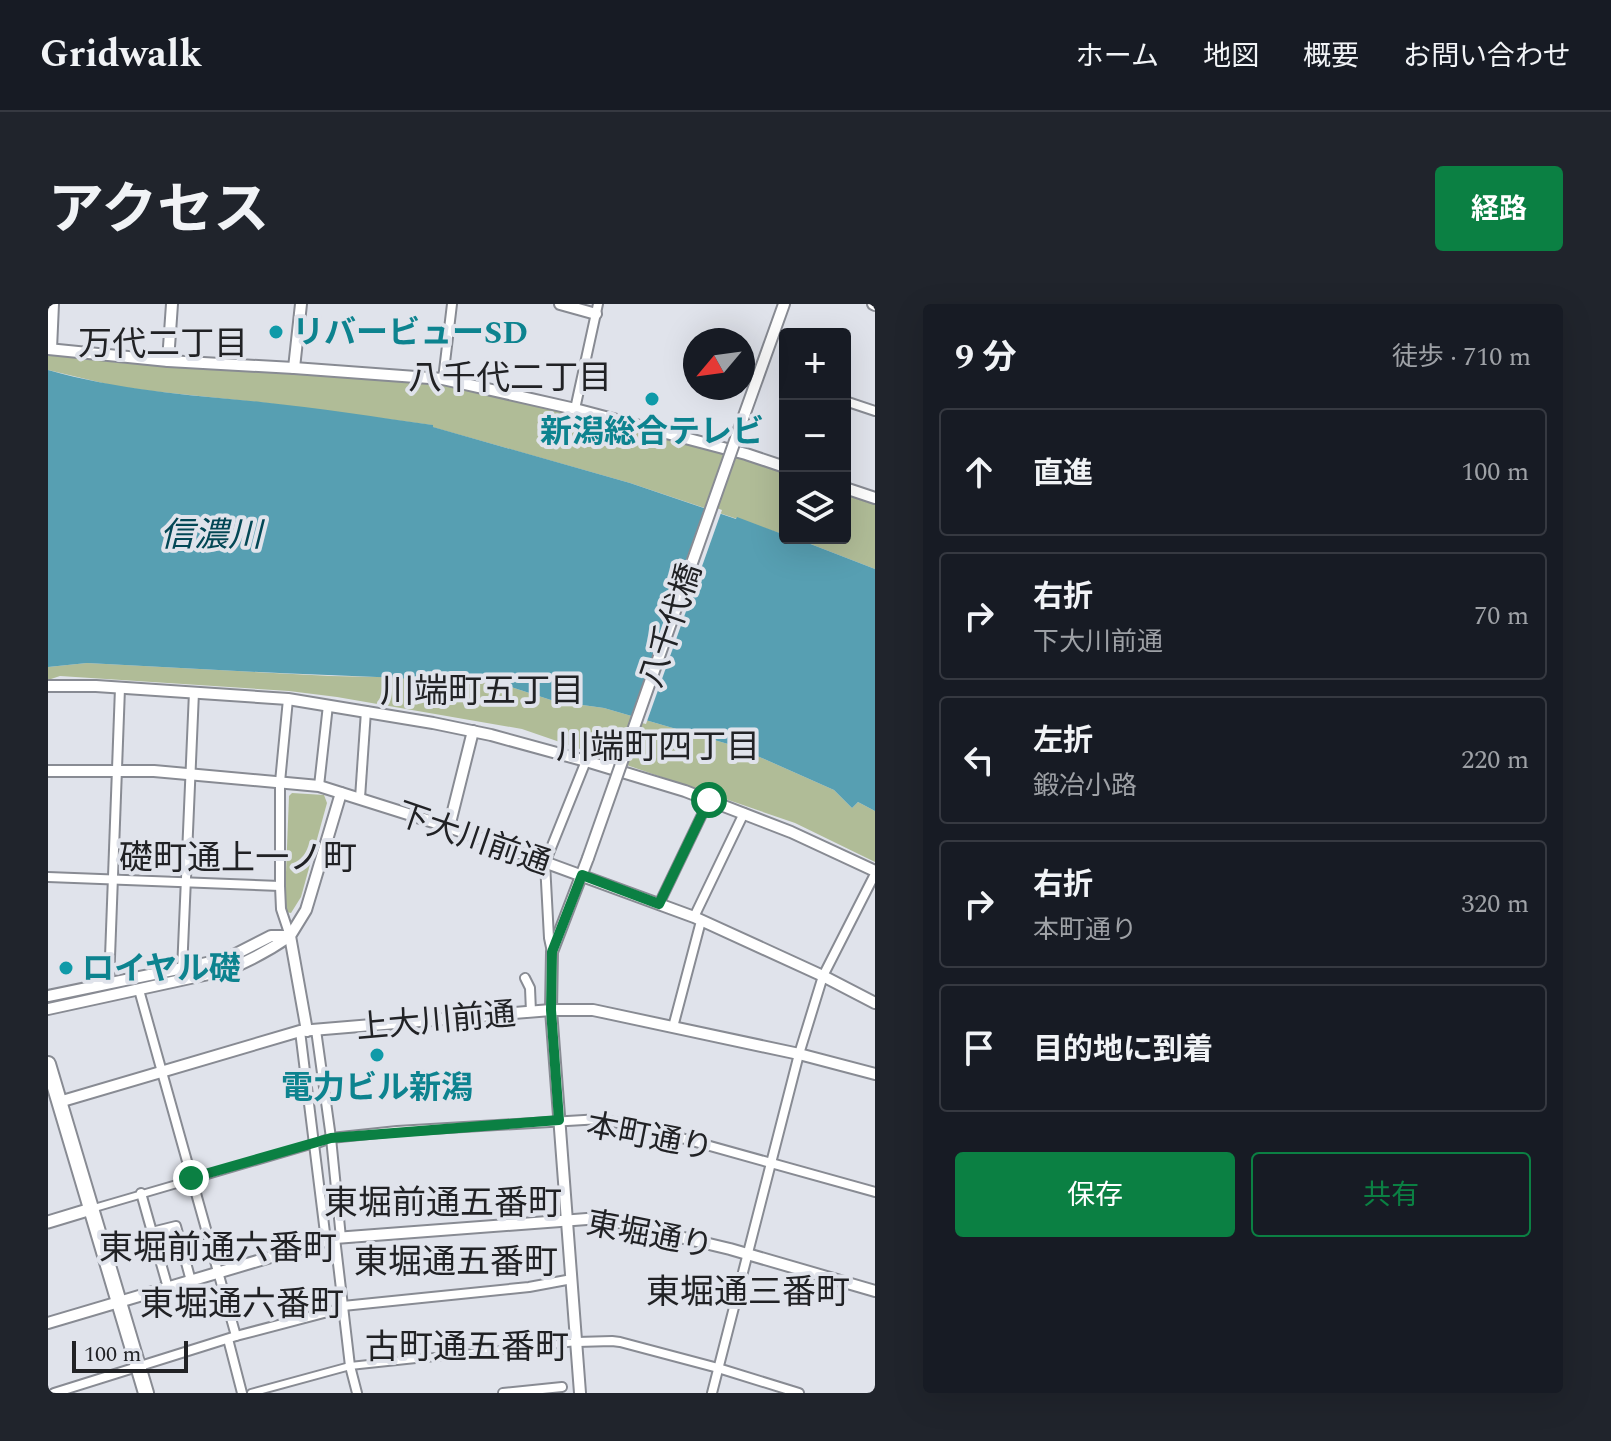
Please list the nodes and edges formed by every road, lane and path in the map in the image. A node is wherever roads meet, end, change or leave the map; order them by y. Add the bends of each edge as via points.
1 (53, 304) edge
2 (172, 304) edge
3 (301, 304) edge
4 (452, 304) edge
5 (560, 304) edge
6 (784, 304) edge
7 (597, 309) edge
8 (49, 349) edge
9 (168, 361) junction
10 (294, 368) junction
11 (443, 379) junction
12 (851, 403) edge
13 (575, 409) junction
14 (875, 411) edge
15 (779, 465) edge
16 (851, 490) edge
17 (875, 498) edge
18 (48, 686) edge
19 (120, 688) junction
20 (194, 692) junction
21 (288, 699) junction
22 (328, 705) junction
23 (366, 711) junction
24 (473, 731) junction
25 (586, 761) junction
26 (117, 770) junction
27 (48, 771) edge
28 (190, 774) junction
29 (280, 782) junction
30 (319, 786) junction
31 (341, 793) junction
32 (360, 798) junction
33 (709, 800) junction
34 (744, 813) junction
35 (449, 827) junction
36 (545, 863) junction
37 (875, 873) edge
38 (582, 875) junction
39 (48, 877) edge
40 (113, 879) junction
41 (186, 882) junction
42 (280, 886) junction
43 (659, 904) junction
44 (698, 919) junction
45 (290, 936) junction
46 (552, 952) junction
47 (182, 974) junction
48 (823, 976) junction
49 (525, 978) dead end
50 (109, 984) junction
51 (139, 990) junction
52 (48, 996) edge
53 (875, 1003) edge
54 (48, 1009) edge
55 (551, 1010) junction
56 (531, 1012) junction
57 (673, 1027) junction
58 (308, 1031) junction
59 (799, 1054) junction
60 (48, 1064) edge
61 (163, 1071) junction
62 (875, 1074) edge
63 (54, 1104) edge
64 (559, 1120) junction
65 (331, 1138) junction
66 (315, 1144) junction
67 (772, 1165) junction
68 (191, 1178) junction
69 (875, 1192) edge
70 (141, 1193) junction
71 (91, 1209) junction
72 (567, 1220) junction
73 (48, 1222) edge
74 (152, 1232) junction
75 (334, 1239) junction
76 (748, 1256) junction
77 (218, 1273) junction
78 (572, 1279) junction
79 (191, 1281) junction
80 (168, 1288) junction
81 (875, 1291) edge
82 (119, 1302) junction
83 (343, 1307) junction
84 (48, 1323) edge
85 (232, 1338) junction
86 (577, 1342) junction
87 (350, 1366) junction
88 (139, 1367) junction
89 (718, 1368) junction
90 (562, 1387) dead end
91 (54, 1393) edge
92 (146, 1393) edge
93 (242, 1393) edge
94 (251, 1393) edge
95 (357, 1393) edge
96 (503, 1393) edge
97 (580, 1393) edge
98 (712, 1393) edge
99 (799, 1393) edge

1 - 8 street
2 - 9 street
3 - 10 street
4 - 11 street
5 - 7 street
6 - 38 street, 八千代橋, bridge
7 - 13 street
8 - 9 street
9 - 10 street
10 - 11 street
11 - 13 street
12 - 14 street
13 - 15 street
16 - 17 street
18 - 19 street
19 - 20 street
19 - 26 street
20 - 21 street
20 - 28 street
21 - 22 street
21 - 29 street
22 - 23 street
22 - 30 street
23 - 24 street
23 - 32 street
24 - 25 street
24 - 35 street
25 - 33 street
25 - 36 street
26 - 27 street, 下大川前通
26 - 28 street, 下大川前通
26 - 40 street
28 - 29 street, 下大川前通
28 - 41 street
29 - 30 street, 下大川前通
29 - 42 street
30 - 31 street, 下大川前通
31 - 32 street, 下大川前通
31 - 45 street via 306,910
32 - 35 street, 下大川前通
33 - 34 street
33 - 43 street
34 - 37 street
34 - 44 street
35 - 36 street, 下大川前通
36 - 38 street, 下大川前通
36 - 46 street
37 - 48 street
38 - 43 street, 下大川前通
38 - 46 street, 八千代橋
39 - 40 street
40 - 41 street
40 - 50 street
41 - 42 street
41 - 47 street
42 - 45 street
43 - 44 street, 下大川前通
44 - 48 street, 下大川前通
44 - 57 street
45 - 47 street via 236,966
45 - 58 street
46 - 55 street
47 - 50 street
47 - 51 street
48 - 53 street, 下大川前通
48 - 59 street
49 - 56 street
50 - 52 street
51 - 54 street
51 - 61 street
55 - 56 street, 上大川前通
55 - 57 street, 上大川前通 via 593,1010
55 - 64 street
56 - 58 street, 上大川前通
57 - 59 street, 上大川前通
58 - 61 street, 上大川前通
58 - 65 street
58 - 66 street
59 - 62 street, 上大川前通
59 - 67 street
60 - 63 highway
61 - 63 street, 上大川前通
61 - 68 street
63 - 71 highway
64 - 65 street, 本町通り
64 - 67 street, 本町通り via 601,1119
64 - 72 street
65 - 66 street, 本町通り
65 - 75 street
66 - 68 street, 本町通り
66 - 75 street
67 - 69 street, 本町通り
67 - 76 street
68 - 70 street, 本町通り
68 - 77 street
70 - 71 street, 本町通り
70 - 74 street
71 - 73 main road, 本町通り
71 - 82 highway
72 - 75 street, 東堀通り
72 - 76 street, 東堀通り via 600,1218
72 - 78 street
74 - 79 street via 176,1226
74 - 80 street
75 - 77 street, 東堀通り
75 - 83 street
76 - 81 street, 東堀通り
76 - 89 street
77 - 79 street, 東堀通り
77 - 85 street
78 - 83 street
78 - 86 street
79 - 80 street, 東堀通り
80 - 82 street, 東堀通り
82 - 84 street, 東堀通り
82 - 88 highway
83 - 85 street
83 - 87 street
85 - 88 street
85 - 93 street
86 - 87 street
86 - 89 street via 620,1342
86 - 97 street
87 - 94 street
87 - 95 street
88 - 91 street
88 - 92 highway
89 - 98 street
89 - 99 street
90 - 96 street

